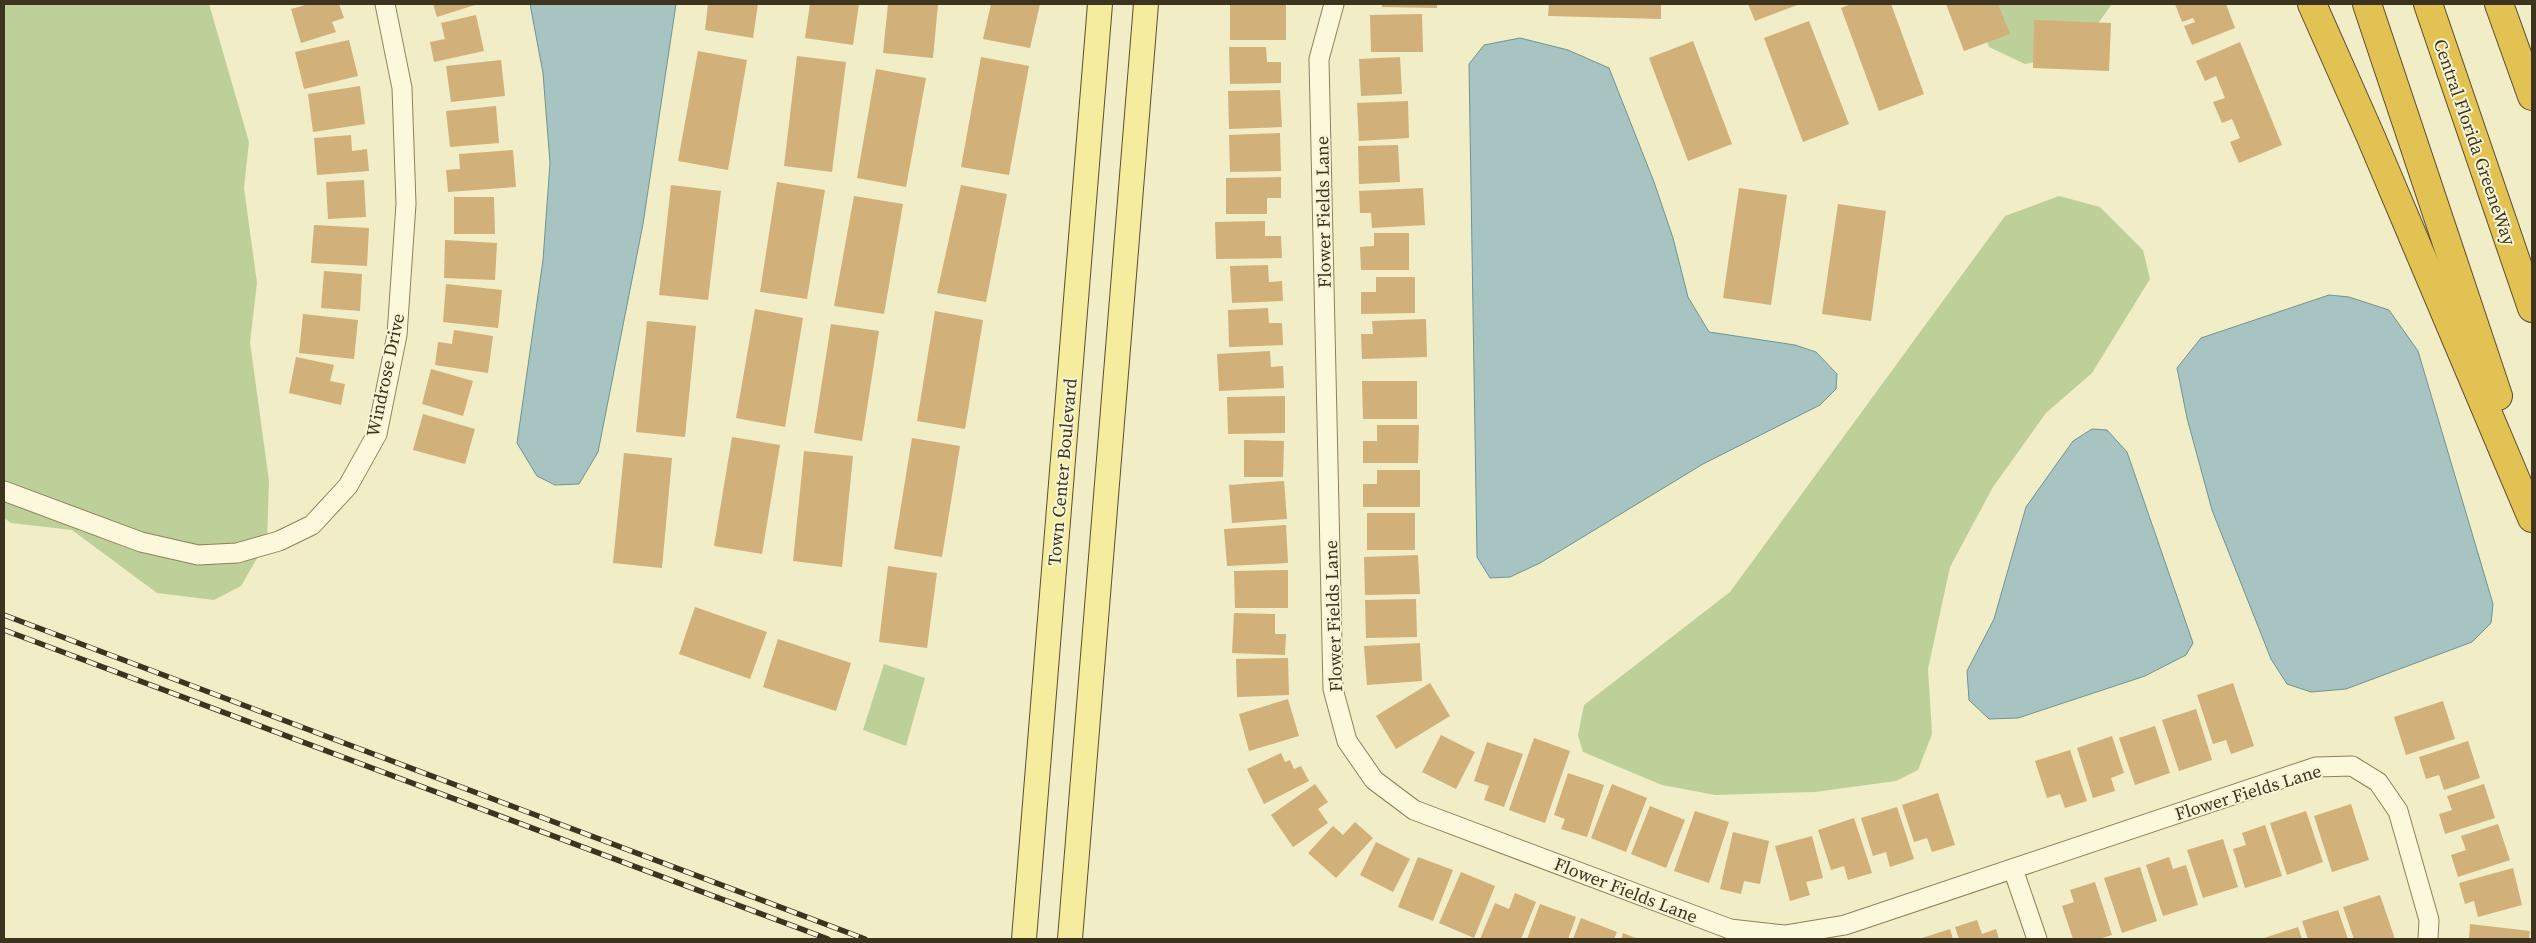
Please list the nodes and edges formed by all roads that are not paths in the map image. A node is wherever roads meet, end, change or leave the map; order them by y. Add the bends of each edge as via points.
1 (386, 4) edge
2 (1100, 4) edge
3 (1146, 4) edge
4 (1334, 4) edge
5 (2312, 4) edge
6 (2367, 4) edge
7 (2428, 4) edge
8 (2499, 4) edge
9 (2510, 4) edge
10 (2532, 78) edge
11 (2532, 96) edge
12 (2532, 308) edge
13 (4, 491) edge
14 (2532, 498) edge
15 (2532, 518) edge
16 (2013, 869) junction
17 (1024, 939) edge
18 (1070, 939) edge
19 (2037, 939) edge
20 (2428, 939) edge

1 - 13 street, Windrose Drive via 402,88 406,204 398,326 377,434 348,486 312,525 279,541 238,554 198,555 140,542
2 - 17 main road, Town Center Boulevard
3 - 18 main road
4 - 16 street, Flower Fields Lane via 1319,59 1333,689 1347,741 1374,780 1414,810 1730,929 1785,935 1845,925
5 - 15 highway
6 - 14 highway
7 - 12 highway, Central Florida GreeneWay
8 - 11 highway
9 - 10 highway
16 - 19 street
16 - 20 street, Flower Fields Lane via 2316,767 2352,766 2378,782 2398,810 2429,920

